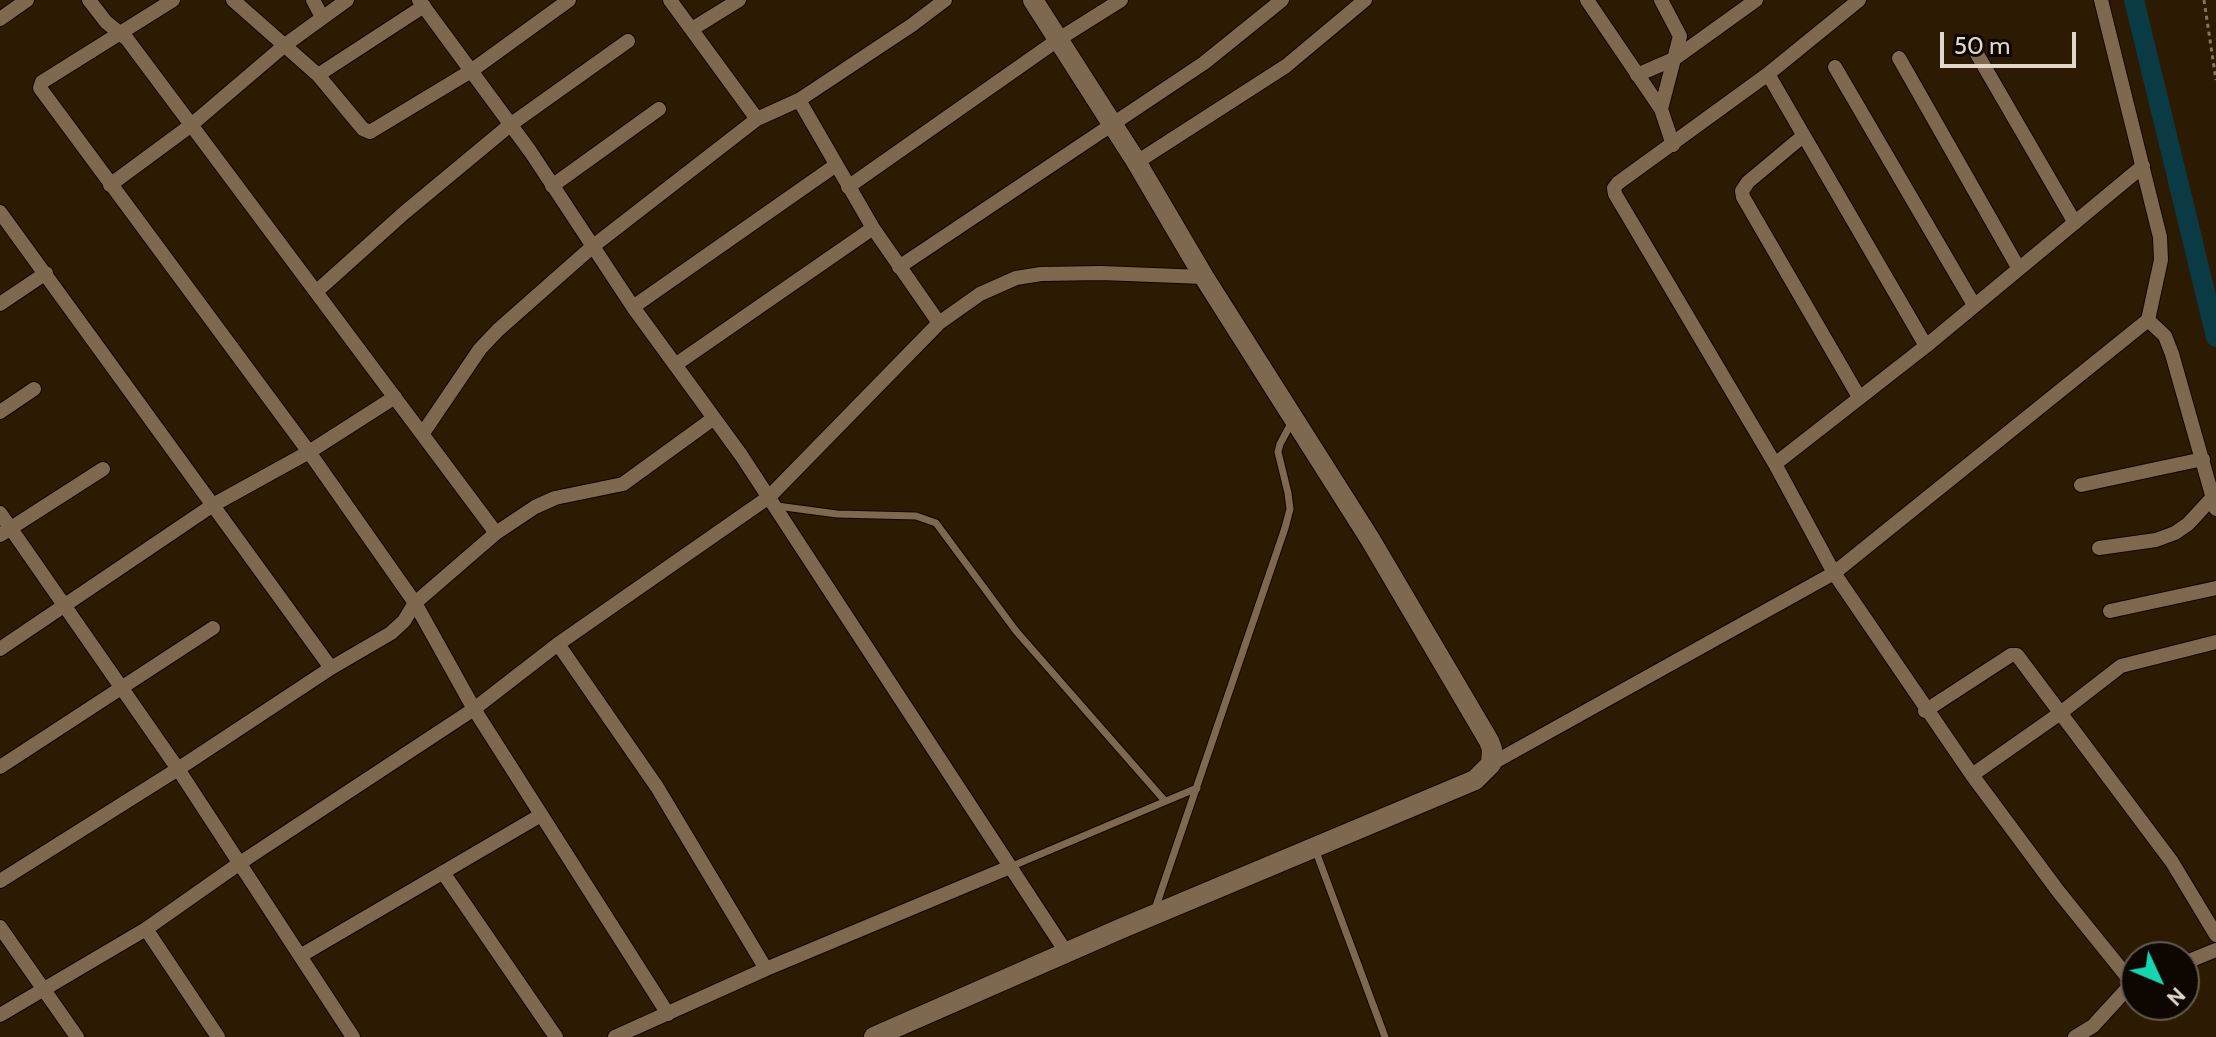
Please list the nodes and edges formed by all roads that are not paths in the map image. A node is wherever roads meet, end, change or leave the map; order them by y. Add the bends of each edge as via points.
1 (27, 0) edge
2 (89, 0) edge
3 (173, 0) edge
4 (233, 0) edge
5 (313, 0) edge
6 (347, 0) edge
7 (569, 0) edge
8 (670, 0) edge
9 (739, 0) edge
10 (945, 0) edge
11 (1033, 0) edge
12 (1121, 0) edge
13 (1282, 0) edge
14 (1365, 0) edge
15 (1587, 0) edge
16 (1661, 0) edge
17 (1756, 0) edge
18 (1859, 0) edge
19 (2101, 0) edge
20 (422, 3) edge
21 (322, 17) junction
22 (0, 19) edge
23 (692, 29) junction
24 (122, 34) junction
25 (1059, 39) junction
26 (628, 41) dead end
27 (285, 45) junction
28 (1977, 54) dead end
29 (1899, 58) dead end
30 (1674, 59) junction
31 (1835, 67) dead end
32 (471, 71) junction
33 (1768, 74) junction
34 (318, 75) junction
35 (1637, 75) junction
36 (799, 100) junction
37 (659, 109) dead end
38 (1661, 109) junction
39 (757, 119) junction
40 (510, 125) junction
41 (1114, 125) junction
42 (190, 126) junction
43 (1803, 136) junction
44 (1673, 145) junction
45 (1137, 162) junction
46 (836, 165) junction
47 (2143, 166) junction
48 (110, 185) junction
49 (552, 186) junction
50 (848, 187) junction
51 (0, 212) edge
52 (2075, 223) junction
53 (873, 228) junction
54 (592, 247) junction
55 (899, 267) junction
56 (2019, 269) junction
57 (46, 273) junction
58 (1204, 277) junction
59 (317, 291) junction
60 (0, 304) edge
61 (1974, 305) junction
62 (633, 307) junction
63 (2148, 320) junction
64 (939, 323) junction
65 (1926, 346) junction
66 (675, 365) junction
67 (34, 389) dead end
68 (395, 397) junction
69 (1859, 397) junction
70 (0, 412) edge
71 (714, 418) junction
72 (1294, 418) junction
73 (423, 433) junction
74 (309, 452) junction
75 (2203, 459) junction
76 (1775, 464) junction
77 (103, 469) dead end
78 (2081, 485) dead end
79 (772, 502) junction
80 (2214, 503) edge
81 (213, 505) junction
82 (0, 513) edge
83 (5, 531) edge
84 (496, 533) junction
85 (2099, 548) dead end
86 (1834, 573) junction
87 (2216, 588) edge
88 (415, 603) junction
89 (65, 607) junction
90 (2110, 611) dead end
91 (213, 628) dead end
92 (2216, 642) edge
93 (558, 644) junction
94 (0, 649) edge
95 (331, 668) junction
96 (121, 689) junction
97 (474, 709) junction
98 (1925, 711) junction
99 (2059, 714) junction
100 (1491, 764) junction
101 (0, 767) edge
102 (178, 769) junction
103 (1972, 775) junction
104 (1197, 788) junction
105 (1165, 801) junction
106 (541, 815) junction
107 (1314, 847) junction
108 (240, 863) junction
109 (1010, 867) junction
110 (444, 874) junction
111 (0, 881) edge
112 (1153, 915) junction
113 (146, 929) junction
114 (1, 932) edge
115 (2216, 935) edge
116 (1066, 952) junction
117 (300, 956) junction
118 (2120, 967) edge
119 (766, 969) junction
120 (44, 989) junction
121 (2120, 998) edge
122 (668, 1014) junction
123 (0, 1015) edge
124 (77, 1037) edge
125 (218, 1037) edge
126 (353, 1037) edge
127 (556, 1037) edge
128 (615, 1037) edge
129 (874, 1037) edge
130 (1385, 1037) edge
131 (2075, 1037) edge

1 - 22 street
2 - 24 street
3 - 24 street
4 - 27 street
5 - 21 street
6 - 21 street
7 - 32 street
8 - 23 street
9 - 23 street
10 - 36 street
11 - 25 street
12 - 25 street
13 - 41 street
14 - 45 street via 1286,66
15 - 35 street
16 - 30 street via 1680,36
17 - 30 street
18 - 33 street
19 - 47 street
20 - 32 street
20 - 34 street
21 - 27 street
23 - 39 street
24 - 42 street
24 - 48 street via 40,86
25 - 41 street
25 - 50 street
26 - 40 street
27 - 34 street
27 - 42 street
28 - 52 street
29 - 56 street
30 - 35 street
30 - 38 street
31 - 61 street
32 - 34 street via 370,132
32 - 40 street
33 - 43 street
33 - 44 street
35 - 38 street
36 - 39 street
36 - 46 street
37 - 49 street
38 - 44 street
39 - 54 street
40 - 49 street
40 - 59 street
41 - 45 street
41 - 55 street
42 - 48 street
42 - 59 street
43 - 65 street
43 - 69 street via 1748,182 1743,197
44 - 76 street via 1618,183 1615,194
45 - 58 street
46 - 50 street
46 - 62 street
47 - 52 street
47 - 63 street via 2162,248
48 - 74 street
49 - 54 street
50 - 53 street
51 - 57 street
52 - 56 street
53 - 55 street
53 - 66 street
54 - 62 street
54 - 73 street via 480,349
55 - 64 street
56 - 61 street
57 - 60 street
57 - 81 street
58 - 64 street via 1069,272 1016,278 980,294
58 - 72 street
59 - 68 street
61 - 65 street
62 - 66 street
63 - 75 street via 2165,336
63 - 86 street
64 - 79 street
65 - 69 street
66 - 71 street
67 - 70 street
68 - 73 street
68 - 74 street
69 - 76 street
71 - 79 street
71 - 84 street via 631,480 544,502
72 - 100 street via 1489,741
72 - 104 lane via 1278,452 1290,509
73 - 84 street
74 - 81 street
74 - 88 street
75 - 78 street
75 - 80 street
76 - 86 street
77 - 83 street
79 - 93 street
79 - 105 lane via 837,514 916,516 936,523 1016,631
79 - 109 street
80 - 85 street via 2175,533
81 - 89 street
81 - 95 street
82 - 83 street
83 - 89 street
84 - 88 street
86 - 98 street
86 - 100 street
87 - 90 street
88 - 95 street via 391,633
88 - 97 street
89 - 94 street
89 - 96 street
91 - 96 street
92 - 99 street via 2121,666
93 - 97 street
93 - 119 street via 657,787
95 - 102 street
96 - 101 street
96 - 102 street
97 - 106 street
97 - 108 street
98 - 99 street via 2014,654
98 - 103 street
99 - 103 street
99 - 115 street via 2172,862
100 - 107 street via 1475,780
102 - 108 street
102 - 111 street
103 - 118 street
104 - 105 lane
104 - 112 lane
105 - 109 lane
106 - 110 street
106 - 122 street
107 - 112 street
107 - 130 lane
108 - 113 street
108 - 117 street
109 - 116 street
109 - 119 street
110 - 117 street
110 - 127 street
112 - 116 street
113 - 120 street
113 - 125 street
114 - 120 street
116 - 129 street
117 - 126 street
119 - 122 street
120 - 123 street
120 - 124 street
121 - 131 street
122 - 128 street

